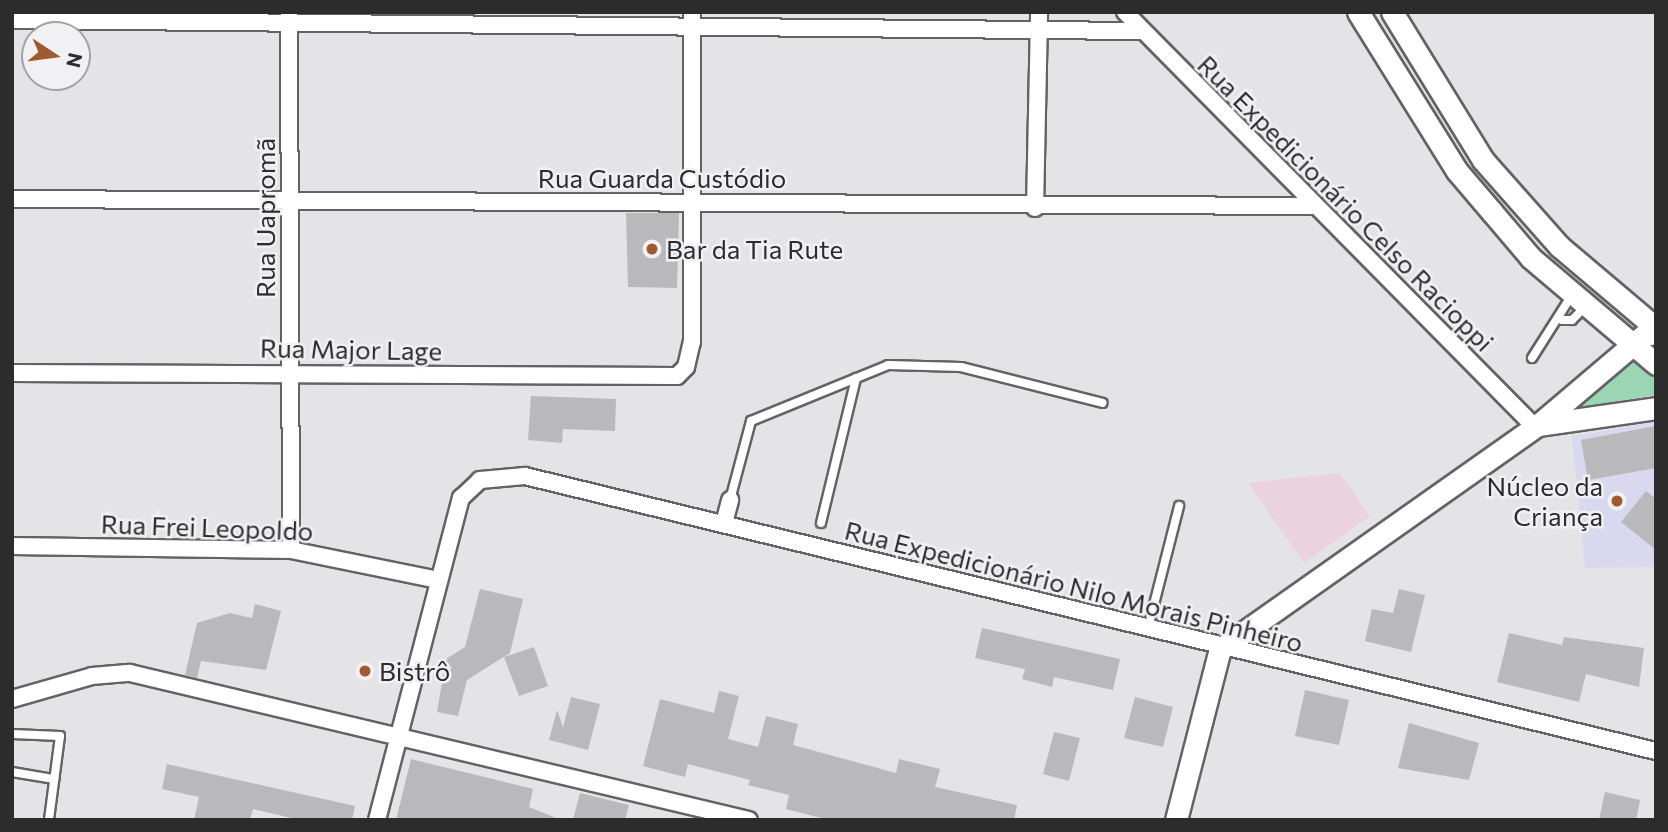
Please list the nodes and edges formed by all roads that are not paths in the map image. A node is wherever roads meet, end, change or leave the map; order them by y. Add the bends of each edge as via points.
1 (1040, 12) edge
2 (1125, 12) edge
3 (1358, 12) edge
4 (1392, 12) edge
5 (161, 17) edge
6 (289, 17) edge
7 (692, 19) edge
8 (12, 20) edge
9 (1039, 30) junction
10 (1142, 31) junction
11 (12, 199) edge
12 (289, 201) junction
13 (689, 201) junction
14 (1311, 206) junction
15 (1035, 208) junction
16 (1579, 301) junction
17 (1562, 320) junction
18 (1656, 331) edge
19 (1631, 345) junction
20 (1532, 358) dead end
21 (1656, 364) edge
22 (290, 372) junction
23 (12, 373) edge
24 (856, 378) junction
25 (1104, 402) dead end
26 (1656, 408) edge
27 (1536, 426) junction
28 (730, 500) joint
29 (1178, 506) dead end
30 (724, 523) junction
31 (821, 523) dead end
32 (12, 546) edge
33 (290, 550) junction
34 (439, 580) junction
35 (1147, 631) junction
36 (1220, 649) junction
37 (12, 699) edge
38 (12, 734) edge
39 (400, 736) junction
40 (1656, 751) edge
41 (12, 772) edge
42 (54, 779) junction
43 (49, 820) edge
44 (377, 820) edge
45 (749, 820) edge
46 (1176, 820) edge

1 - 9 street
2 - 10 street, Rua Expedicionário Celso Racioppi
3 - 16 street via 1457,171
4 - 18 street via 1483,160 1559,246
5 - 6 street
5 - 8 street
6 - 7 street
6 - 12 street, Rua Uapromã
7 - 9 street
7 - 13 street
9 - 10 street
9 - 15 street
10 - 14 street, Rua Expedicionário Celso Racioppi
11 - 12 street, Rua Guarda Custódio
12 - 13 street, Rua Guarda Custódio
12 - 22 street, Rua Uapromã
13 - 15 street, Rua Guarda Custódio
13 - 22 street, Rua Major Lage via 692,342 686,367 663,378
14 - 15 street, Rua Guarda Custódio
14 - 27 street, Rua Expedicionário Celso Racioppi
16 - 17 lane via 1572,320
16 - 17 lane via 1559,310
16 - 19 street
17 - 20 lane
18 - 19 street
19 - 21 street
19 - 27 street
22 - 23 street, Rua Major Lage
22 - 33 street, Rua Uapromã
24 - 25 lane via 888,365 961,367
24 - 28 lane via 751,421
24 - 31 lane
26 - 27 street
27 - 36 street
28 - 30 street
29 - 35 lane
30 - 34 street, Rua Expedicionário Nilo Morais Pinheiro via 525,476 480,480 461,498
30 - 35 street, Rua Expedicionário Nilo Morais Pinheiro
32 - 33 street, Rua Frei Leopoldo
33 - 34 street, Rua Frei Leopoldo
34 - 39 street
35 - 36 street, Rua Expedicionário Nilo Morais Pinheiro
36 - 40 street, Rua Expedicionário Nilo Morais Pinheiro
36 - 46 street
37 - 39 street via 130,673
38 - 42 lane via 60,736
39 - 44 street
39 - 45 street
41 - 42 lane
42 - 43 lane

